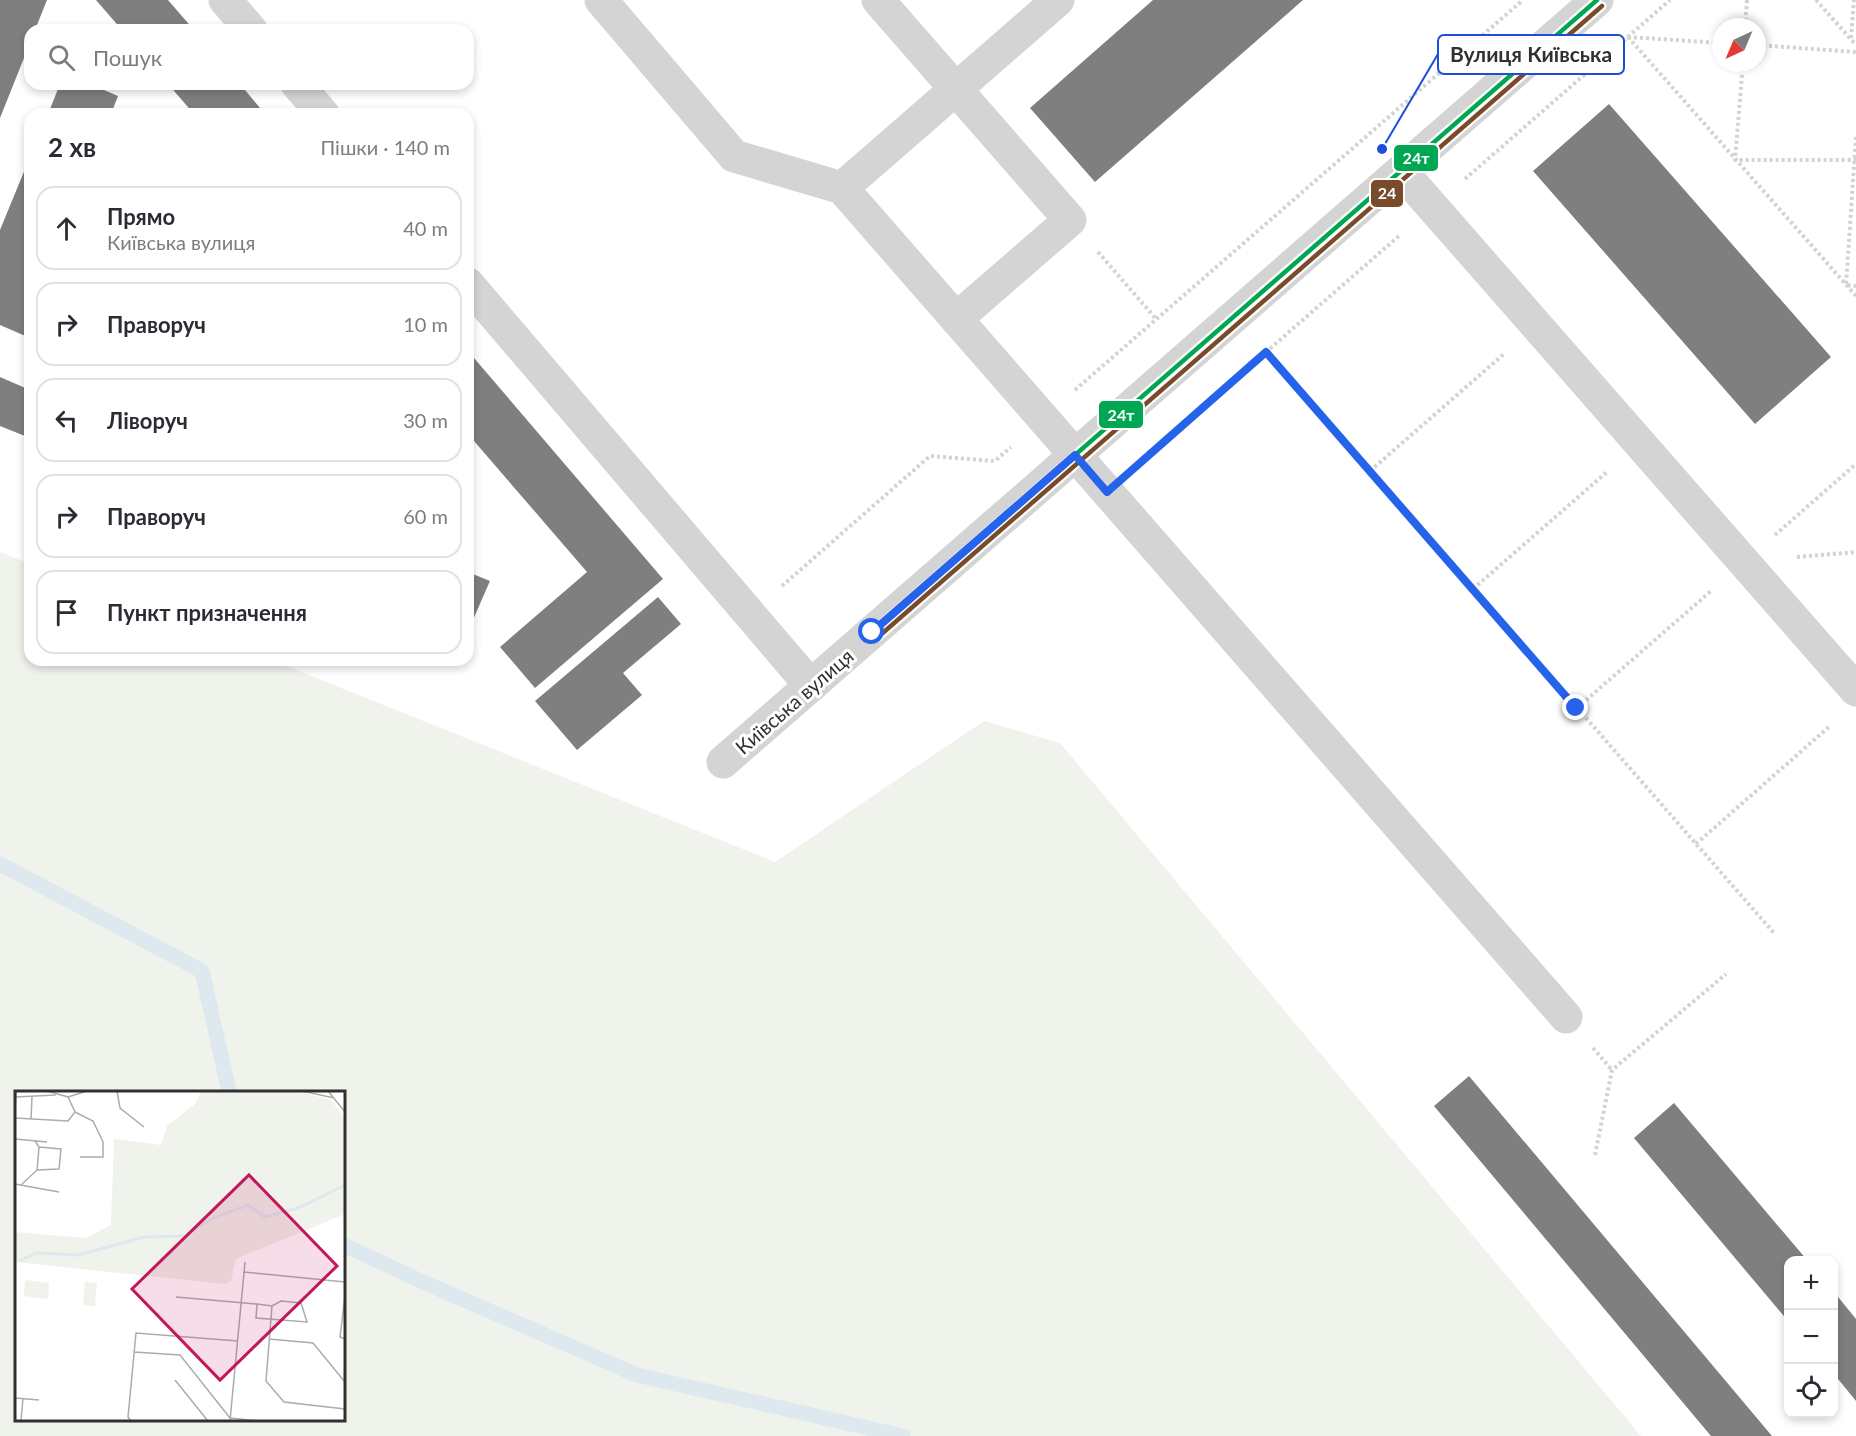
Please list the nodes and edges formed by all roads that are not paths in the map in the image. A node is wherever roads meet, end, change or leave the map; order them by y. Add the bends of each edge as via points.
1 (225, 0) edge
2 (601, 0) edge
3 (878, 0) edge
4 (1058, 0) edge
5 (1597, 0) edge
6 (246, 24) edge
7 (955, 89) junction
8 (302, 90) edge
9 (318, 108) edge
10 (1401, 171) junction
11 (842, 188) junction
12 (474, 291) edge
13 (956, 319) junction
14 (1075, 455) junction
15 (811, 686) junction
16 (1856, 690) edge
17 (723, 762) dead end
18 (1566, 1017) dead end

1 - 6 street
2 - 11 street via 734,156
3 - 7 street
4 - 7 street
5 - 10 street, Київська вулиця
7 - 11 street
7 - 13 street via 1070,220
8 - 9 street
10 - 14 street, Київська вулиця
10 - 16 street
11 - 13 street
12 - 15 street
13 - 14 street
14 - 15 street, Київська вулиця
14 - 18 street
15 - 17 street, Київська вулиця

